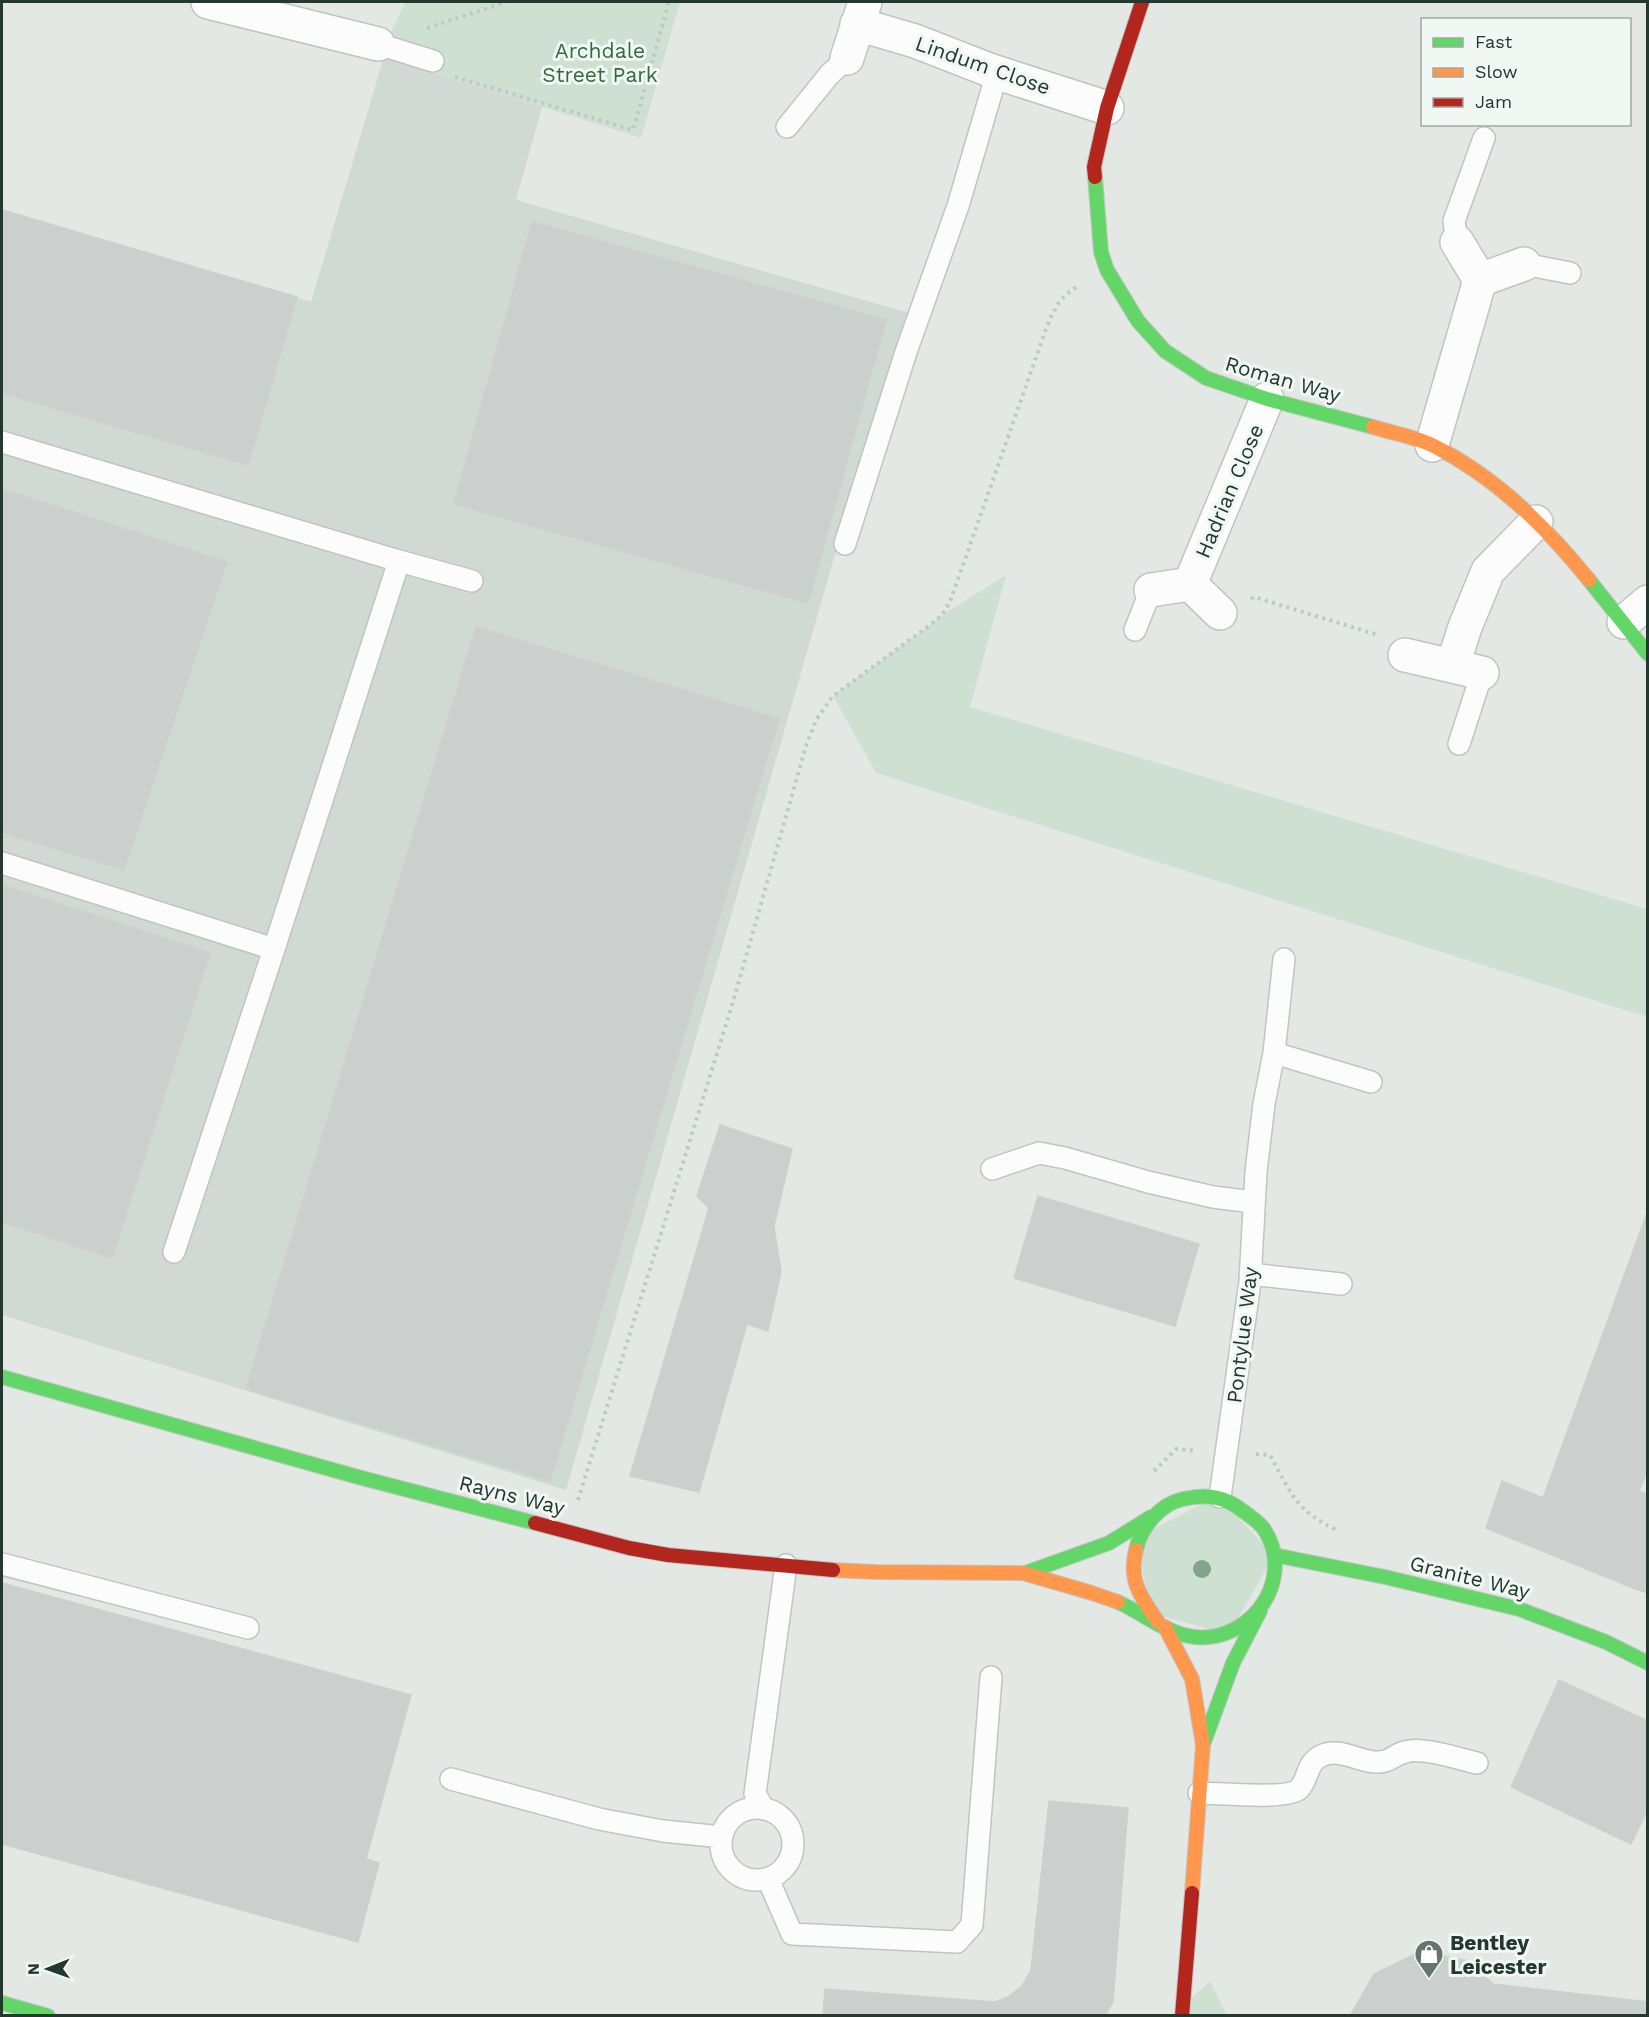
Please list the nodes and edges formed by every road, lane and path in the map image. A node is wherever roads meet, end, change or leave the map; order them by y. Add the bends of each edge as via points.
1 (506, 2) edge
2 (669, 2) edge
3 (1142, 2) edge
4 (222, 3) edge
5 (861, 13) edge
6 (378, 44) junction
7 (847, 57) joint
8 (433, 61) joint
9 (997, 73) junction
10 (1107, 108) junction
11 (787, 126) dead end
12 (1484, 138) dead end
13 (1457, 242) joint
14 (1524, 264) joint
15 (1107, 270) junction
16 (1570, 273) dead end
17 (1480, 280) junction
18 (1267, 399) junction
19 (2, 442) edge
20 (1432, 445) junction
21 (1536, 522) junction
22 (845, 544) dead end
23 (399, 561) junction
24 (472, 581) dead end
25 (1190, 584) junction
26 (1151, 590) joint
27 (1636, 612) edge
28 (1220, 613) joint
29 (1135, 630) dead end
30 (1647, 654) edge
31 (1405, 655) joint
32 (1468, 669) junction
33 (1460, 744) dead end
34 (2, 863) edge
35 (274, 950) junction
36 (1284, 959) dead end
37 (1274, 1053) junction
38 (1371, 1082) dead end
39 (992, 1169) dead end
40 (1253, 1202) junction
41 (174, 1252) dead end
42 (1250, 1274) junction
43 (1341, 1284) dead end
44 (2, 1377) edge
45 (1226, 1452) junction
46 (1149, 1477) dead end
47 (1220, 1497) junction
48 (577, 1503) dead end
49 (1151, 1517) junction
50 (1347, 1534) dead end
51 (1274, 1556) junction
52 (2, 1564) edge
53 (786, 1565) junction
54 (1025, 1574) junction
55 (1260, 1611) junction
56 (1161, 1625) junction
57 (248, 1628) dead end
58 (1647, 1663) edge
59 (991, 1677) dead end
60 (1203, 1746) junction
61 (1477, 1763) dead end
62 (451, 1779) dead end
63 (1199, 1793) junction
64 (764, 1809) junction
65 (722, 1837) junction
66 (768, 1879) junction
67 (2, 2003) edge
68 (1181, 2013) edge
69 (48, 2016) edge

1 - 6 path
2 - 8 path via 633,130 454,77
3 - 10 main road, Roman Way
4 - 6 street
5 - 7 street, Lindum Close
5 - 9 street, Lindum Close via 915,41
6 - 8 lane
7 - 11 lane
9 - 10 street, Lindum Close
9 - 22 lane via 958,206 906,352
10 - 15 main road, Roman Way via 1094,167 1098,232
12 - 13 lane via 1454,221
13 - 17 street
14 - 16 lane
14 - 17 street
15 - 18 main road, Roman Way via 1138,321 1165,351 1206,378
15 - 48 path via 1067,292 1055,308 950,602 942,615 833,696 816,720 730,1013
17 - 20 street
18 - 20 main road, Roman Way
18 - 25 street, Hadrian Close
19 - 23 lane
20 - 21 main road, Roman Way via 1505,491
21 - 27 main road, Roman Way
21 - 32 street via 1488,571 1465,627
23 - 24 lane
23 - 35 lane
25 - 26 street, Hadrian Close
25 - 28 street, Hadrian Close
26 - 29 lane
27 - 30 main road, Roman Way
28 - 31 path via 1254,597 1384,637
31 - 32 street
32 - 33 lane
34 - 35 lane
35 - 41 lane
36 - 37 lane, Pontylue Way
37 - 38 lane
37 - 40 lane, Pontylue Way
39 - 40 lane via 1039,1153 1148,1182
40 - 42 lane, Pontylue Way
42 - 43 lane
42 - 45 lane, Pontylue Way
44 - 53 main road, Rayns Way via 427,1496 655,1553
45 - 46 path via 1176,1449
45 - 47 lane, Pontylue Way
45 - 50 path via 1270,1455 1292,1497 1317,1521
47 - 49 main road via 1195,1495 1172,1502
47 - 51 main road via 1247,1510 1264,1528
49 - 54 main road, Rayns Way via 1109,1543
49 - 56 main road via 1134,1549 1132,1579 1141,1603
51 - 55 main road via 1273,1580
51 - 58 main road, Granite Way via 1519,1609 1606,1642
52 - 57 lane
53 - 54 main road, Rayns Way via 867,1572
53 - 64 lane via 755,1794
54 - 56 main road, Rayns Way via 1111,1599
55 - 56 main road via 1241,1628 1215,1637 1190,1637
55 - 60 main road via 1233,1663
56 - 60 main road via 1192,1679
59 - 66 lane via 972,1925 957,1942 792,1934
60 - 63 main road
61 - 63 lane via 1420,1750 1375,1762 1334,1753 1320,1756 1309,1766 1304,1784 1294,1793
62 - 65 lane via 599,1819
63 - 68 main road
64 - 65 lane via 753,1808 733,1817
64 - 66 lane via 784,1820 793,1841 787,1863
65 - 66 lane via 721,1850 733,1871 743,1878
67 - 69 main road

